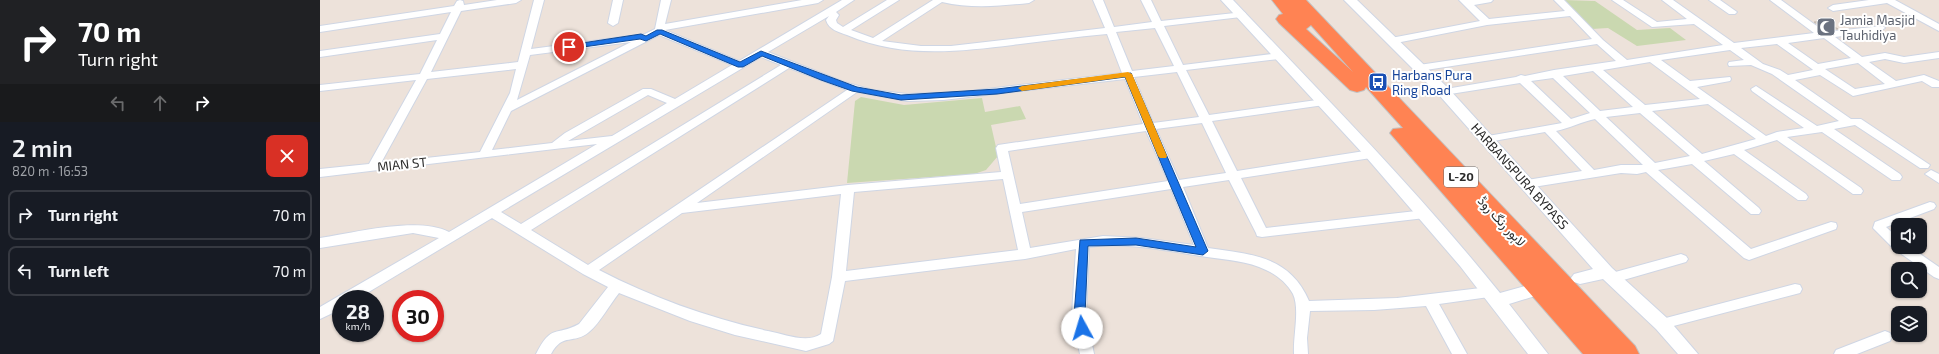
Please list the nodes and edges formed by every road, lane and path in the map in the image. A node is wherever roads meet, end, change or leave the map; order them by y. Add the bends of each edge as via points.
1 (516, 0) edge
2 (539, 0) edge
3 (618, 0) edge
4 (666, 0) edge
5 (818, 0) edge
6 (894, 0) edge
7 (939, 0) edge
8 (945, 0) edge
9 (1029, 0) edge
10 (1098, 0) edge
11 (1146, 0) edge
12 (1228, 0) edge
13 (1266, 0) edge
14 (1280, 0) edge
15 (1297, 0) edge
16 (1308, 0) edge
17 (1350, 0) edge
18 (1488, 0) edge
19 (1559, 0) edge
20 (1617, 0) edge
21 (1667, 0) edge
22 (1714, 0) edge
23 (1775, 0) edge
24 (1888, 0) edge
25 (843, 1) edge
26 (1465, 2) edge
27 (460, 4) edge
28 (1833, 8) dead end
29 (830, 10) junction
30 (1732, 12) dead end
31 (1572, 13) junction
32 (1241, 14) junction
33 (1696, 21) junction
34 (1487, 22) junction
35 (613, 23) dead end
36 (1159, 24) junction
37 (1880, 28) dead end
38 (1939, 28) edge
39 (320, 29) edge
40 (660, 29) junction
41 (844, 30) junction
42 (1110, 30) junction
43 (1825, 35) junction
44 (444, 36) junction
45 (646, 38) junction
46 (1778, 40) junction
47 (1391, 41) junction
48 (1598, 41) junction
49 (874, 42) junction
50 (1734, 46) junction
51 (761, 53) junction
52 (320, 54) edge
53 (1939, 54) edge
54 (1279, 56) junction
55 (1651, 58) junction
56 (524, 59) junction
57 (1860, 60) junction
58 (1623, 62) junction
59 (1754, 62) junction
60 (789, 64) junction
61 (1733, 64) dead end
62 (740, 65) junction
63 (1180, 67) junction
64 (1594, 67) junction
65 (1419, 68) junction
66 (1819, 69) junction
67 (1554, 73) junction
68 (1128, 74) junction
69 (423, 77) junction
70 (1522, 78) junction
71 (1726, 79) dead end
72 (1786, 79) junction
73 (1894, 84) junction
74 (1939, 84) edge
75 (1366, 85) junction
76 (1688, 85) junction
77 (320, 88) edge
78 (855, 89) junction
79 (1756, 89) dead end
80 (1444, 92) junction
81 (1710, 101) junction
82 (1324, 102) junction
83 (676, 103) junction
84 (507, 109) junction
85 (1643, 110) junction
86 (1599, 115) junction
87 (1205, 118) junction
88 (1849, 123) junction
89 (1570, 124) junction
90 (1149, 126) junction
91 (1547, 128) junction
92 (1819, 129) junction
93 (1777, 135) junction
94 (618, 138) junction
95 (1488, 139) junction
96 (1764, 140) junction
97 (555, 146) junction
98 (1735, 149) junction
99 (484, 154) junction
100 (1371, 154) junction
101 (1696, 159) junction
102 (373, 167) junction
103 (1650, 167) junction
104 (320, 173) edge
105 (1932, 173) edge
106 (1232, 174) junction
107 (1591, 174) junction
108 (1008, 176) junction
109 (1896, 177) dead end
110 (1175, 183) junction
111 (1527, 184) junction
112 (848, 189) junction
113 (1857, 191) dead end
114 (1802, 196) dead end
115 (1930, 206) dead end
116 (1015, 208) junction
117 (680, 209) junction
118 (1755, 211) dead end
119 (493, 213) junction
120 (1424, 214) junction
121 (1898, 218) edge
122 (1891, 221) edge
123 (1831, 226) dead end
124 (522, 230) junction
125 (451, 238) junction
126 (1891, 239) edge
127 (320, 243) edge
128 (1084, 243) junction
129 (1203, 251) junction
130 (1025, 254) junction
131 (1911, 254) edge
132 (1681, 259) dead end
133 (588, 271) junction
134 (1939, 274) edge
135 (1609, 275) junction
136 (839, 277) junction
137 (1580, 278) dead end
138 (617, 286) junction
139 (1795, 289) dead end
140 (361, 290) edge
141 (1529, 291) dead end
142 (1493, 296) junction
143 (1430, 301) junction
144 (1304, 306) junction
145 (332, 307) edge
146 (320, 314) edge
147 (1662, 324) junction
148 (1885, 337) dead end
149 (806, 350) edge
150 (543, 354) edge
151 (1087, 354) edge
152 (1300, 354) edge
153 (1460, 354) edge
154 (1539, 354) edge
155 (1599, 354) edge
156 (1625, 354) edge
157 (1689, 354) edge
158 (1841, 354) edge

1 - 27 street
2 - 56 street
3 - 35 street
4 - 40 street
5 - 40 street
6 - 41 street
7 - 49 street
8 - 9 street via 990,4
10 - 42 street
11 - 36 street
12 - 32 street
13 - 75 highway
14 - 75 highway, لاہور رنگ روڈ / L-20
15 - 75 highway, لاہور رنگ روڈ / L-20
16 - 75 highway
17 - 47 street, HARBANSPURA BYPASS
18 - 26 street
19 - 31 street
20 - 33 street via 1655,25
21 - 33 street
22 - 30 street
23 - 43 street
24 - 28 street
24 - 38 street
25 - 29 street
26 - 34 street
27 - 39 street
27 - 44 street
29 - 41 street via 834,15 832,24
29 - 51 street
31 - 34 street
31 - 48 street
32 - 36 street
32 - 54 street
33 - 50 street
34 - 47 street
36 - 42 street
36 - 63 street
37 - 43 street
40 - 45 street
40 - 62 street
41 - 49 street
42 - 49 street via 944,49 915,49
42 - 68 street
43 - 46 street
43 - 57 street
44 - 52 street
44 - 69 street
45 - 56 street via 641,36
45 - 84 street
46 - 50 street
46 - 66 street
47 - 65 street, HARBANSPURA BYPASS
48 - 58 street
48 - 65 street
50 - 55 street
50 - 59 street
51 - 60 street
51 - 62 street
53 - 57 street via 1904,60 1885,56
54 - 63 street
54 - 82 street
55 - 58 street
55 - 76 street
56 - 69 street
56 - 84 street via 515,93
57 - 66 street
57 - 73 street
58 - 64 street
59 - 61 street
59 - 72 street
60 - 78 street
60 - 124 street
62 - 83 street
63 - 68 street
63 - 87 street
64 - 67 street
64 - 85 street
65 - 80 street, HARBANSPURA BYPASS
66 - 72 street
66 - 73 street via 1853,93
67 - 70 street
67 - 86 street
68 - 78 street via 997,92 924,97 890,96
68 - 90 street
69 - 77 street
69 - 102 street
70 - 80 street
70 - 89 street
71 - 76 street
72 - 88 street
73 - 74 street via 1924,78 1936,85
75 - 155 highway, لاہور رنگ روڈ / L-20
75 - 156 highway, لاہور رنگ روڈ / L-20
76 - 81 street
78 - 117 street
79 - 92 street
80 - 95 street, HARBANSPURA BYPASS
81 - 85 street
81 - 96 street
82 - 87 street
82 - 100 street
83 - 94 street
83 - 97 street via 647,91 569,135
84 - 99 street
85 - 86 street
85 - 101 street
86 - 89 street
86 - 103 street
87 - 90 street
87 - 106 street
88 - 92 street
88 - 105 street via 1857,122
89 - 91 street
90 - 108 street via 1002,148
90 - 110 street
91 - 95 street
91 - 107 street
92 - 93 street
92 - 109 street
93 - 96 street
93 - 113 street
94 - 97 street, MIAN ST
94 - 119 street
95 - 111 street, HARBANSPURA BYPASS
96 - 98 street
97 - 99 street, MIAN ST
98 - 101 street
98 - 114 street
99 - 102 street, MIAN ST
100 - 106 street
100 - 120 street
101 - 103 street
101 - 118 street
102 - 104 street, MIAN ST
103 - 107 street
103 - 123 street via 1749,255
106 - 110 street
106 - 120 street via 1262,233
107 - 111 street
108 - 112 street
108 - 116 street
110 - 116 street
110 - 129 street
111 - 135 street, HARBANSPURA BYPASS
112 - 117 street
112 - 136 street
115 - 121 street
116 - 130 street
117 - 133 street
119 - 124 street
119 - 125 street
120 - 142 street
122 - 126 street via 1880,225 1879,228
124 - 133 street
125 - 127 street via 439,232 413,229
125 - 140 street
128 - 129 street via 1136,242
128 - 130 street
128 - 151 street via 1079,315
129 - 144 street via 1275,268 1294,284
130 - 136 street
131 - 134 street
132 - 135 street
133 - 138 street
135 - 137 street
135 - 147 street, HARBANSPURA BYPASS
136 - 149 street via 828,337
138 - 149 street via 690,316
138 - 150 street via 584,328 557,336
139 - 147 street
141 - 142 street
142 - 143 street
142 - 154 street
143 - 144 street
143 - 153 street
144 - 152 street
145 - 146 street
147 - 157 street, HARBANSPURA BYPASS
148 - 158 street

